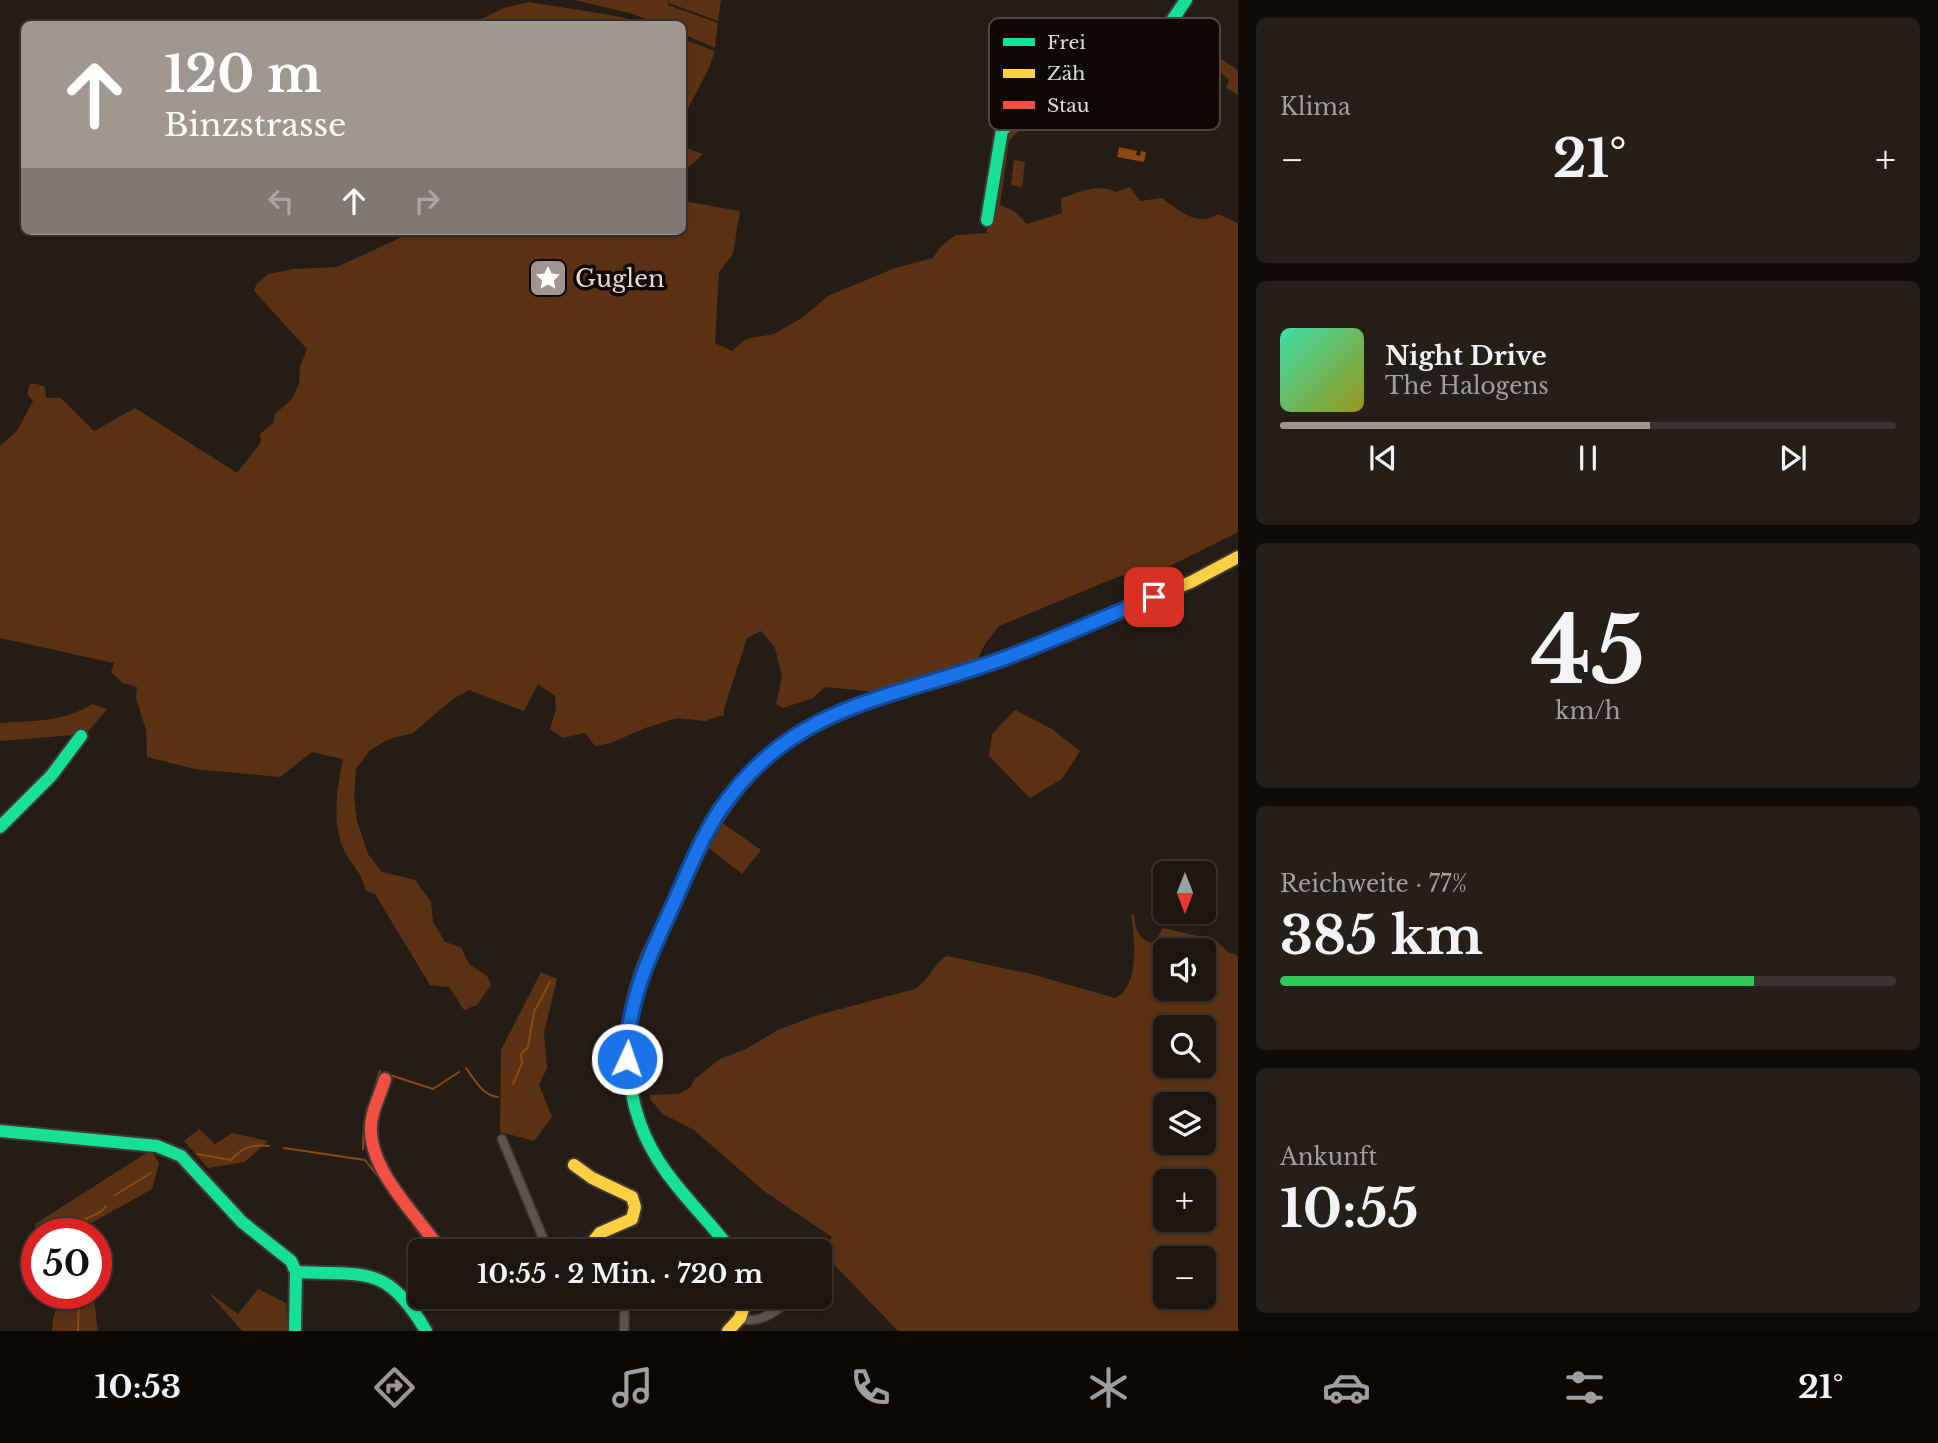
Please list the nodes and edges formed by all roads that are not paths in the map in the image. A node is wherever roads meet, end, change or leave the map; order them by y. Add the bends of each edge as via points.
1 (1186, 0) edge
2 (1174, 18) edge
3 (1003, 130) edge
4 (987, 220) dead end
5 (1238, 557) edge
6 (81, 736) dead end
7 (2, 825) edge
8 (385, 1079) dead end
9 (0, 1131) edge
10 (502, 1139) dead end
11 (574, 1165) dead end
12 (433, 1239) edge
13 (541, 1239) edge
14 (597, 1239) edge
15 (722, 1239) edge
16 (296, 1272) junction
17 (625, 1309) edge
18 (743, 1309) edge
19 (776, 1309) edge
20 (740, 1318) junction
21 (295, 1331) edge
22 (426, 1331) edge
23 (624, 1331) edge
24 (728, 1331) edge

1 - 2 main road
3 - 4 main road
5 - 15 main road via 1203,577 1008,657 844,709 765,758 728,799 703,840 647,960 634,999 627,1059 631,1096 659,1163
6 - 7 main road via 51,776
8 - 12 main road via 372,1122 374,1155
9 - 16 main road via 169,1149 181,1156 244,1224 291,1261
10 - 13 street
11 - 14 main road via 632,1197 636,1205 632,1219
16 - 21 main road
16 - 22 main road via 356,1275 392,1286
17 - 23 street
18 - 20 main road
19 - 20 street via 747,1321
20 - 24 main road

